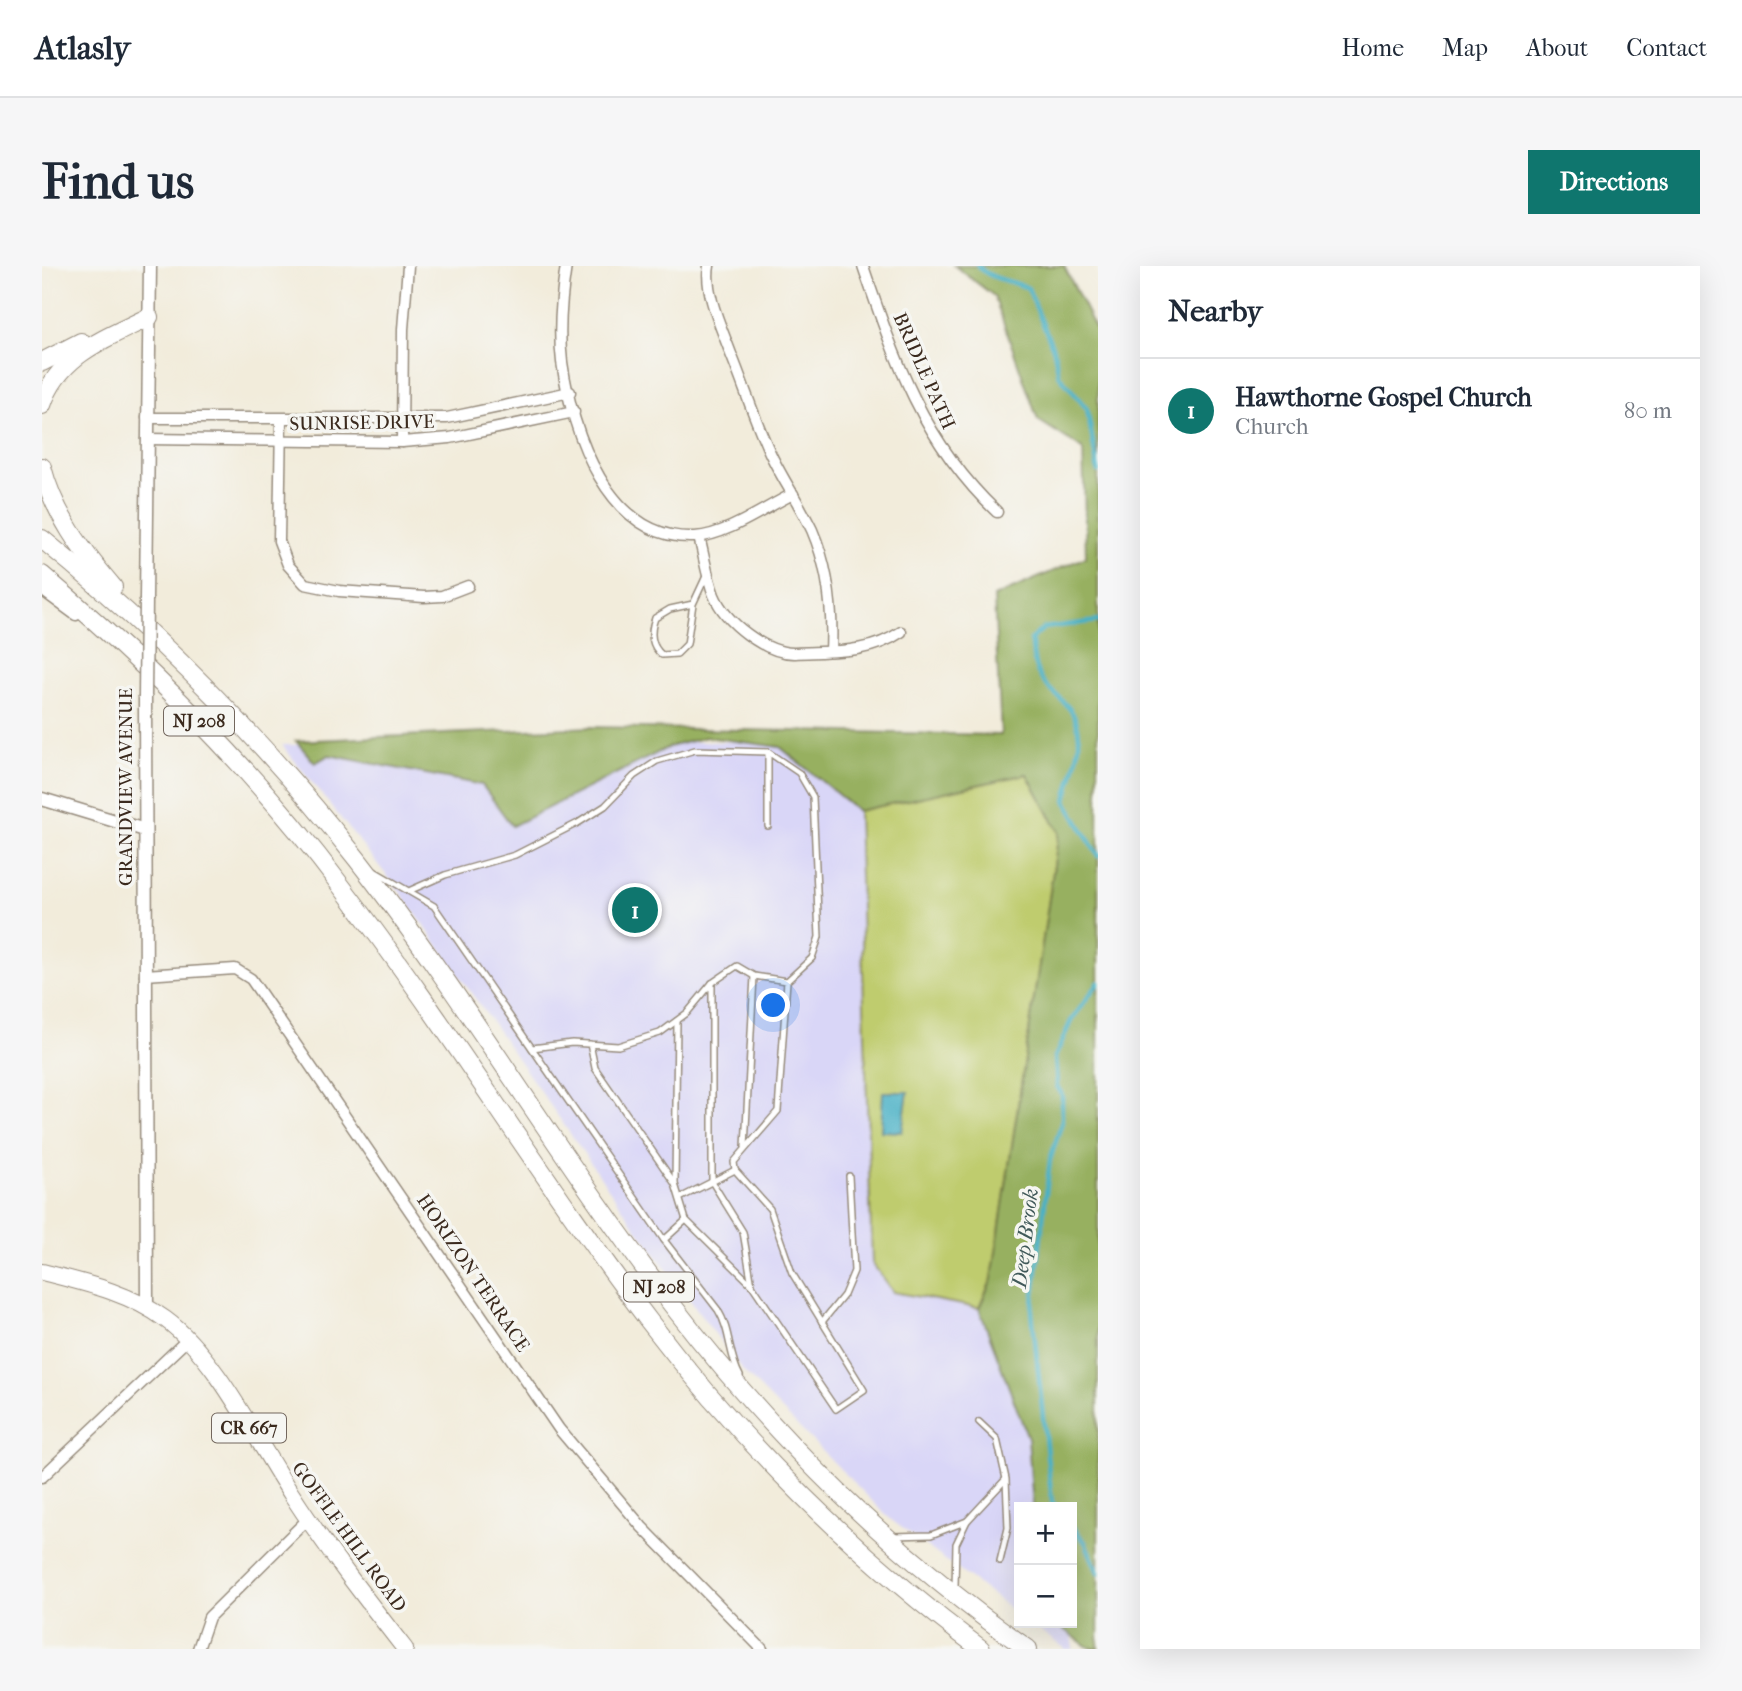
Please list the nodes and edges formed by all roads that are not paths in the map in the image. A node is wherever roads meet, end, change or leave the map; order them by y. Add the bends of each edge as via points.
1 (150, 266) edge
2 (408, 266) edge
3 (566, 266) edge
4 (709, 266) edge
5 (863, 266) edge
6 (149, 317) junction
7 (42, 362) edge
8 (569, 392) junction
9 (42, 405) edge
10 (574, 412) junction
11 (147, 418) junction
12 (281, 419) junction
13 (402, 420) junction
14 (147, 439) junction
15 (281, 441) junction
16 (402, 442) junction
17 (42, 467) edge
18 (793, 494) junction
19 (997, 512) dead end
20 (699, 537) junction
21 (42, 540) edge
22 (708, 572) junction
23 (42, 575) edge
24 (468, 586) dead end
25 (42, 589) edge
26 (693, 604) junction
27 (901, 632) dead end
28 (161, 643) junction
29 (831, 651) junction
30 (139, 660) junction
31 (768, 752) junction
32 (42, 799) edge
33 (768, 826) dead end
34 (145, 830) junction
35 (360, 863) junction
36 (411, 890) junction
37 (145, 975) junction
38 (754, 976) junction
39 (787, 981) junction
40 (712, 983) junction
41 (677, 1021) junction
42 (590, 1044) junction
43 (532, 1048) junction
44 (745, 1147) junction
45 (736, 1170) junction
46 (849, 1176) dead end
47 (712, 1182) junction
48 (675, 1184) junction
49 (680, 1198) junction
50 (686, 1220) junction
51 (664, 1240) junction
52 (42, 1272) edge
53 (752, 1285) junction
54 (147, 1308) junction
55 (822, 1322) junction
56 (188, 1339) junction
57 (766, 1416) junction
58 (979, 1422) dead end
59 (42, 1477) edge
60 (1006, 1479) junction
61 (308, 1519) junction
62 (967, 1521) junction
63 (889, 1536) junction
64 (1000, 1561) dead end
65 (955, 1594) junction
66 (198, 1649) edge
67 (405, 1649) edge
68 (762, 1649) edge
69 (981, 1649) edge
70 (1028, 1649) edge

1 - 6 street, GRANDVIEW AVENUE
2 - 13 street
3 - 8 street via 560,331
4 - 18 street via 707,276 723,333 773,458
5 - 19 street, BRIDLE PATH via 917,406 970,485
6 - 7 highway via 118,325
6 - 9 highway via 74,356 55,378
6 - 11 street, GRANDVIEW AVENUE
8 - 10 street
8 - 13 street, SUNRISE DRIVE via 447,418
10 - 16 street, SUNRISE DRIVE via 475,434
10 - 20 street via 594,471 625,509 659,532
11 - 12 street, SUNRISE DRIVE
11 - 14 street, GRANDVIEW AVENUE
12 - 13 street, SUNRISE DRIVE
12 - 15 street
13 - 16 street
14 - 15 street, SUNRISE DRIVE
14 - 34 street, GRANDVIEW AVENUE, bridge
15 - 16 street, SUNRISE DRIVE
15 - 24 street via 279,541 288,565 305,584 339,592 424,597
17 - 28 highway via 52,498 79,544
18 - 20 street
18 - 29 street via 823,565 833,622
20 - 22 street
21 - 28 highway, NJ 208
22 - 26 lane
22 - 29 street via 715,597 750,639 787,653
23 - 30 highway, NJ 208
25 - 30 street
26 - 26 lane via 687,644 677,654 662,655 651,638 655,618
27 - 29 street via 883,645
28 - 35 highway, NJ 208 via 265,749
30 - 69 highway, NJ 208 via 244,768 339,883 591,1242 681,1361 815,1507
31 - 33 lane
31 - 36 lane via 695,751 657,761 606,806 568,828 516,855
31 - 39 lane via 799,773 813,797 819,937 812,958
32 - 34 street
34 - 37 street, GRANDVIEW AVENUE
35 - 36 lane
35 - 57 highway, NJ 208 via 651,1276
36 - 43 lane via 434,906
37 - 54 street, GRANDVIEW AVENUE
37 - 68 street, HORIZON TERRACE via 235,969 251,979 559,1429 642,1527
38 - 39 lane
38 - 40 lane via 737,966
38 - 44 lane
39 - 44 lane via 778,1111
40 - 41 lane
40 - 47 lane
41 - 42 lane via 660,1033 618,1046
41 - 48 lane
42 - 43 lane
42 - 48 lane via 596,1068
43 - 51 lane
44 - 45 lane via 734,1162
45 - 47 lane
45 - 55 lane via 770,1209 792,1273
46 - 55 lane via 854,1271 844,1295
47 - 49 lane
47 - 53 lane via 743,1232
48 - 49 lane
49 - 50 lane
50 - 51 lane
50 - 53 lane
51 - 57 lane via 725,1322 734,1363
52 - 54 main road, GOFFLE HILL ROAD / CR 667 via 115,1292
53 - 55 lane via 836,1409 864,1391
54 - 56 main road, GOFFLE HILL ROAD / CR 667
56 - 59 street
56 - 61 main road, GOFFLE HILL ROAD / CR 667
57 - 63 highway, NJ 208
58 - 60 lane via 997,1439
60 - 62 lane
60 - 64 lane via 1008,1528
61 - 66 street via 209,1617
61 - 67 main road, GOFFLE HILL ROAD / CR 667
62 - 63 lane via 931,1535
62 - 65 lane via 956,1544
63 - 65 highway, NJ 208
65 - 70 highway, NJ 208

